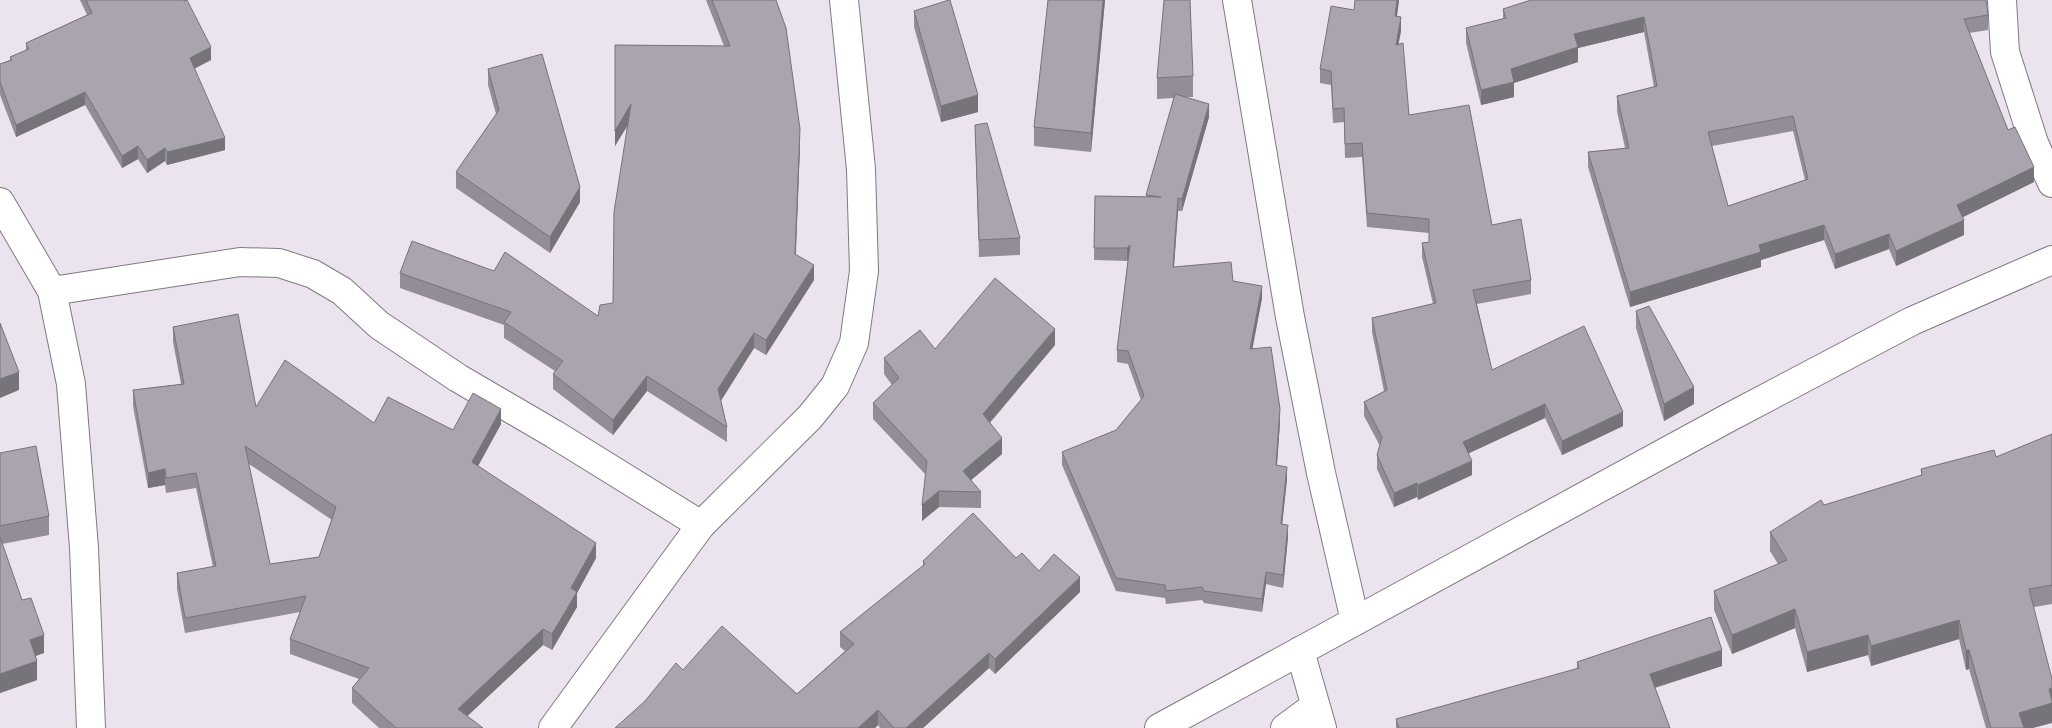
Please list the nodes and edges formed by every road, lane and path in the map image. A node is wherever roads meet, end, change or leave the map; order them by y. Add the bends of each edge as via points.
1 (844, 0) edge
2 (1237, 0) edge
3 (2002, 0) edge
4 (2052, 183) edge
5 (0, 202) edge
6 (2052, 260) edge
7 (52, 291) junction
8 (701, 525) junction
9 (1355, 621) junction
10 (1300, 651) junction
11 (1319, 717) edge
12 (91, 728) edge
13 (553, 728) edge
14 (1159, 728) edge
15 (1285, 728) edge

1 - 8 main road via 860,168 864,271 854,342 835,386 810,417
2 - 9 main road via 1290,317
3 - 4 main road via 2005,52 2034,143
5 - 7 main road
6 - 9 main road via 1912,321
7 - 8 main road via 240,262 279,263 313,274 342,291 378,325 458,378
7 - 12 main road via 71,384 77,446
8 - 13 main road
9 - 10 main road
10 - 11 main road
10 - 14 main road
11 - 15 main road

